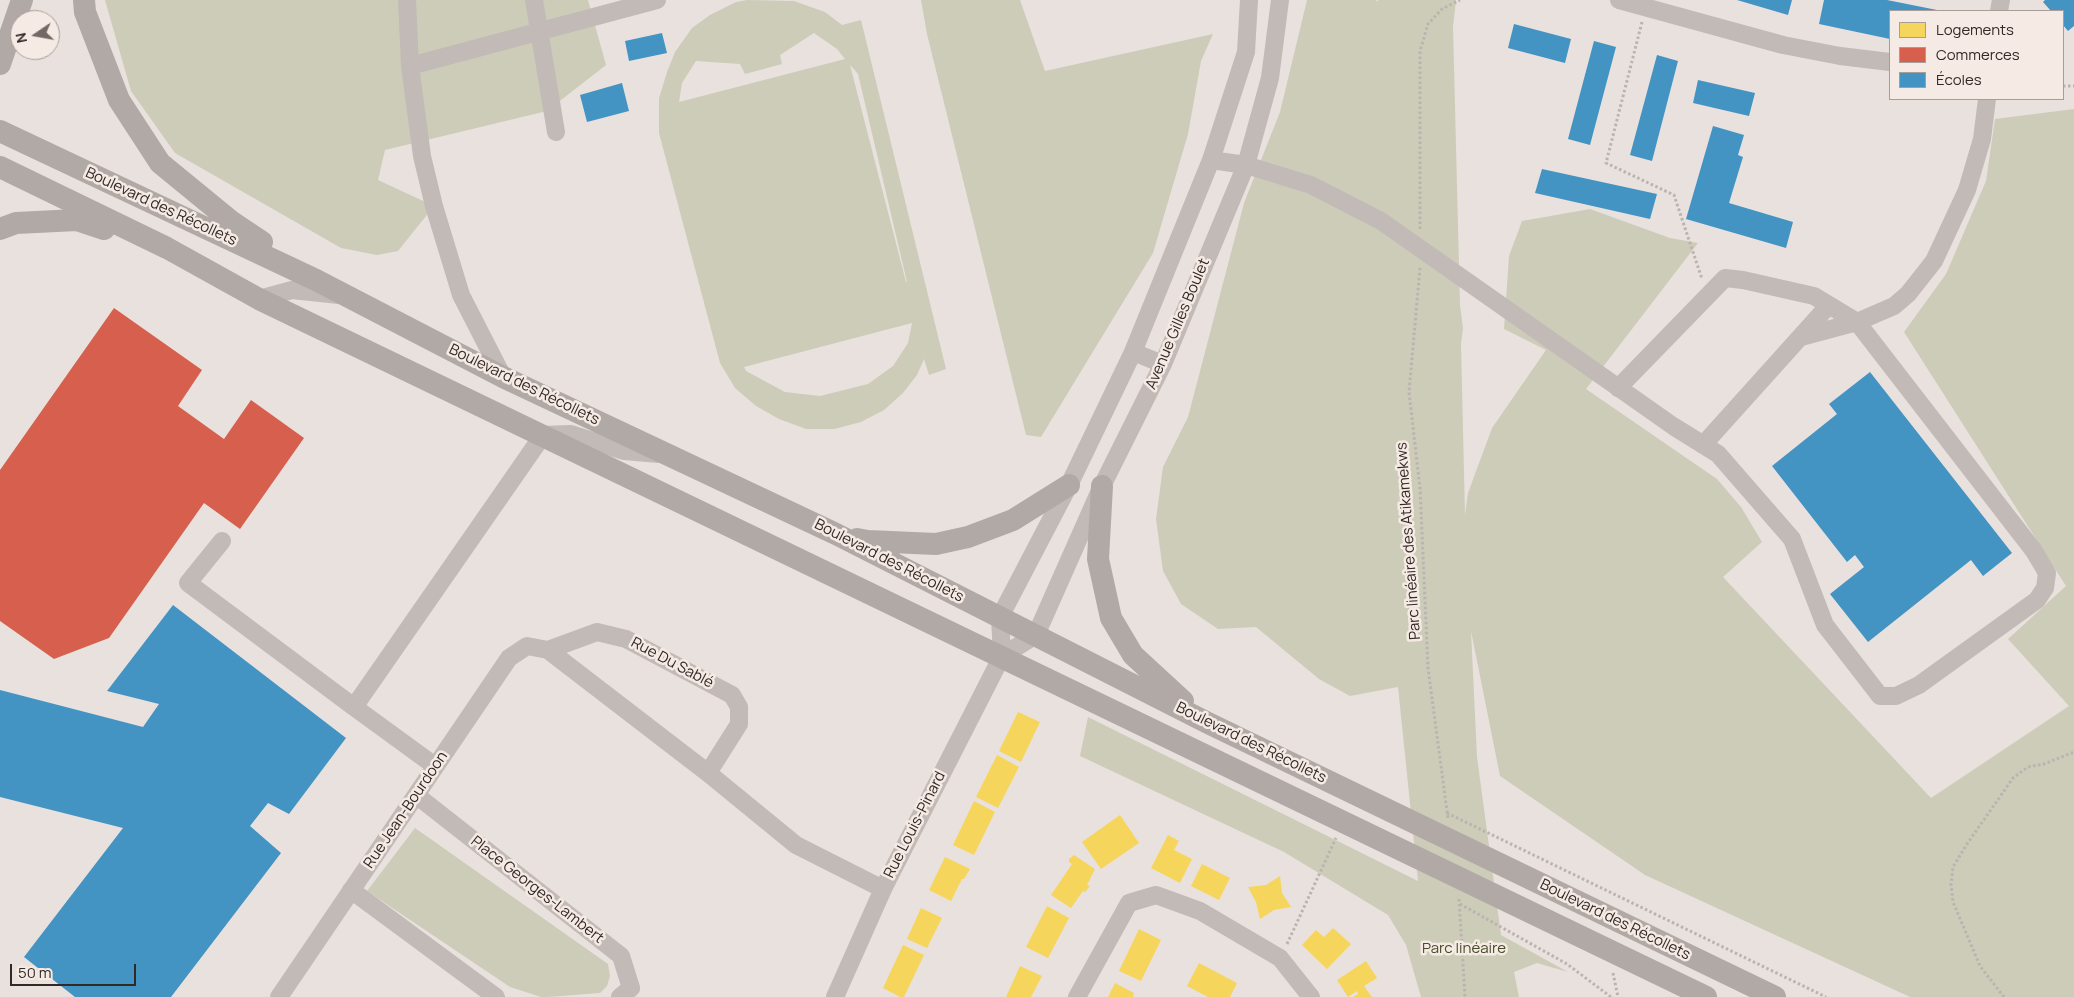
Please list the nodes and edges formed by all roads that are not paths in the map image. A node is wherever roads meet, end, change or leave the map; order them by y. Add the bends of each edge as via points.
1 (22, 0) edge
2 (84, 0) edge
3 (407, 0) edge
4 (534, 0) edge
5 (657, 0) edge
6 (1249, 0) edge
7 (1280, 0) edge
8 (1619, 0) edge
9 (539, 32) junction
10 (1889, 62) edge
11 (0, 64) edge
12 (410, 66) junction
13 (1987, 100) edge
14 (0, 131) edge
15 (556, 132) dead end
16 (1211, 160) junction
17 (1246, 165) junction
18 (0, 167) edge
19 (0, 230) edge
20 (167, 248) junction
21 (316, 280) junction
22 (347, 296) junction
23 (259, 299) junction
24 (1829, 306) junction
25 (1857, 322) junction
26 (1801, 337) junction
27 (1133, 352) junction
28 (1164, 364) junction
29 (503, 377) junction
30 (1618, 388) junction
31 (543, 435) junction
32 (1703, 445) junction
33 (669, 455) junction
34 (1069, 485) junction
35 (1102, 486) junction
36 (836, 534) junction
37 (222, 541) dead end
38 (1000, 617) junction
39 (1036, 635) junction
40 (548, 650) junction
41 (1002, 656) junction
42 (354, 707) junction
43 (1208, 723) junction
44 (435, 766) junction
45 (708, 773) junction
46 (416, 796) junction
47 (883, 889) junction
48 (351, 890) junction
49 (279, 997) edge
50 (496, 997) edge
51 (620, 997) edge
52 (835, 997) edge
53 (1077, 997) edge
54 (1311, 997) edge
55 (1706, 997) edge
56 (1775, 997) edge

1 - 11 main road
2 - 21 main road via 85,12 119,100 160,163 232,222
3 - 12 street
4 - 9 street
5 - 9 street
6 - 16 street, Avenue Gilles Boulet via 1246,52
7 - 17 street, Avenue Gilles Boulet via 1270,78
8 - 10 street via 1783,45
9 - 12 street
9 - 15 street
12 - 29 street via 422,156 434,206 461,295
13 - 25 street via 1982,140 1967,190 1934,261 1894,306
14 - 21 main road, Boulevard des Récollets
16 - 17 street
16 - 27 street, Avenue Gilles Boulet
17 - 28 street, Avenue Gilles Boulet
17 - 30 street via 1311,185 1381,220
18 - 20 main road, Boulevard des Récollets
19 - 20 main road via 16,223 77,220
20 - 23 main road, Boulevard des Récollets
21 - 22 main road, Boulevard des Récollets
22 - 23 street via 292,290
22 - 29 main road, Boulevard des Récollets
23 - 31 main road, Boulevard des Récollets
24 - 25 street
24 - 26 street
24 - 30 street via 1814,296 1724,278
25 - 26 street
25 - 32 street via 2034,551 2047,572 2045,588 2037,600 1919,685 1896,696 1880,696 1825,625 1792,540 1718,454
26 - 32 street
27 - 28 street
27 - 34 street, Avenue Gilles Boulet
28 - 35 street, Avenue Gilles Boulet
29 - 33 main road, Boulevard des Récollets
30 - 32 street
31 - 33 street via 570,434 624,451
31 - 41 main road, Boulevard des Récollets
31 - 42 street
33 - 36 main road, Boulevard des Récollets
34 - 36 main road via 1013,520 952,541 936,544 868,542
34 - 38 street, Avenue Gilles Boulet
35 - 39 street, Avenue Gilles Boulet
35 - 43 main road via 1098,559 1111,618 1133,655
36 - 38 main road, Boulevard des Récollets
37 - 42 street via 188,583
38 - 39 main road, Boulevard des Récollets
38 - 41 street, Rue Louis-Pinard
39 - 41 street
39 - 43 main road, Boulevard des Récollets
40 - 44 street, Rue Jean-Bourdoon via 527,646 509,658
40 - 45 street
40 - 45 street, Rue Du Sablé via 597,632 626,639 732,695 739,707 739,724
41 - 47 street, Rue Louis-Pinard
41 - 55 main road, Boulevard des Récollets
42 - 44 street
43 - 56 main road, Boulevard des Récollets
44 - 46 street, Rue Jean-Bourdoon
45 - 47 street via 796,845
46 - 48 street, Rue Jean-Bourdoon
46 - 51 street, Place Georges-Lambert via 621,956 630,988
47 - 52 street, Rue Louis-Pinard
48 - 49 street, Rue Jean-Bourdoon
48 - 50 street
53 - 54 street via 1129,903 1156,896 1200,911 1280,958

